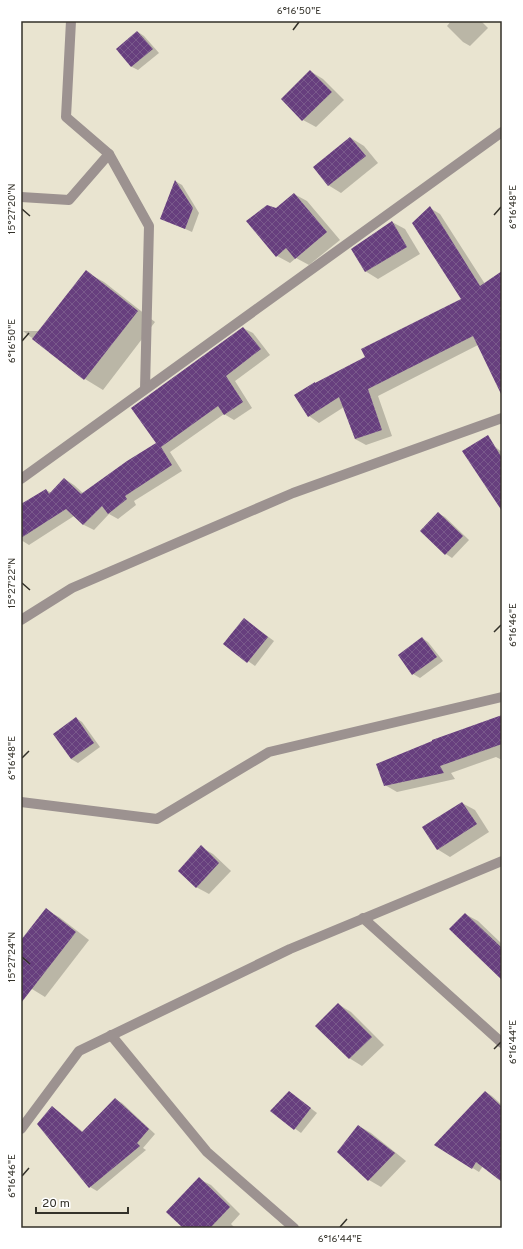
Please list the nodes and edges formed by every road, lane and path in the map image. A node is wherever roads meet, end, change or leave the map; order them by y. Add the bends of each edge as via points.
1 (71, 21) edge
2 (502, 132) edge
3 (109, 154) junction
4 (21, 196) edge
5 (145, 389) junction
6 (502, 418) edge
7 (21, 479) edge
8 (21, 620) edge
9 (502, 697) edge
10 (21, 802) edge
11 (502, 861) edge
12 (363, 918) junction
13 (111, 1035) junction
14 (502, 1043) edge
15 (21, 1129) edge
16 (294, 1228) edge

1 - 3 street via 66,117
2 - 5 street
3 - 4 street via 69,200
3 - 5 street via 149,226
5 - 7 street
6 - 8 street via 293,493 72,588
9 - 10 street via 269,752 157,819
11 - 12 street
12 - 13 street via 290,949
12 - 14 street
13 - 15 street via 79,1051
13 - 16 street via 207,1152

